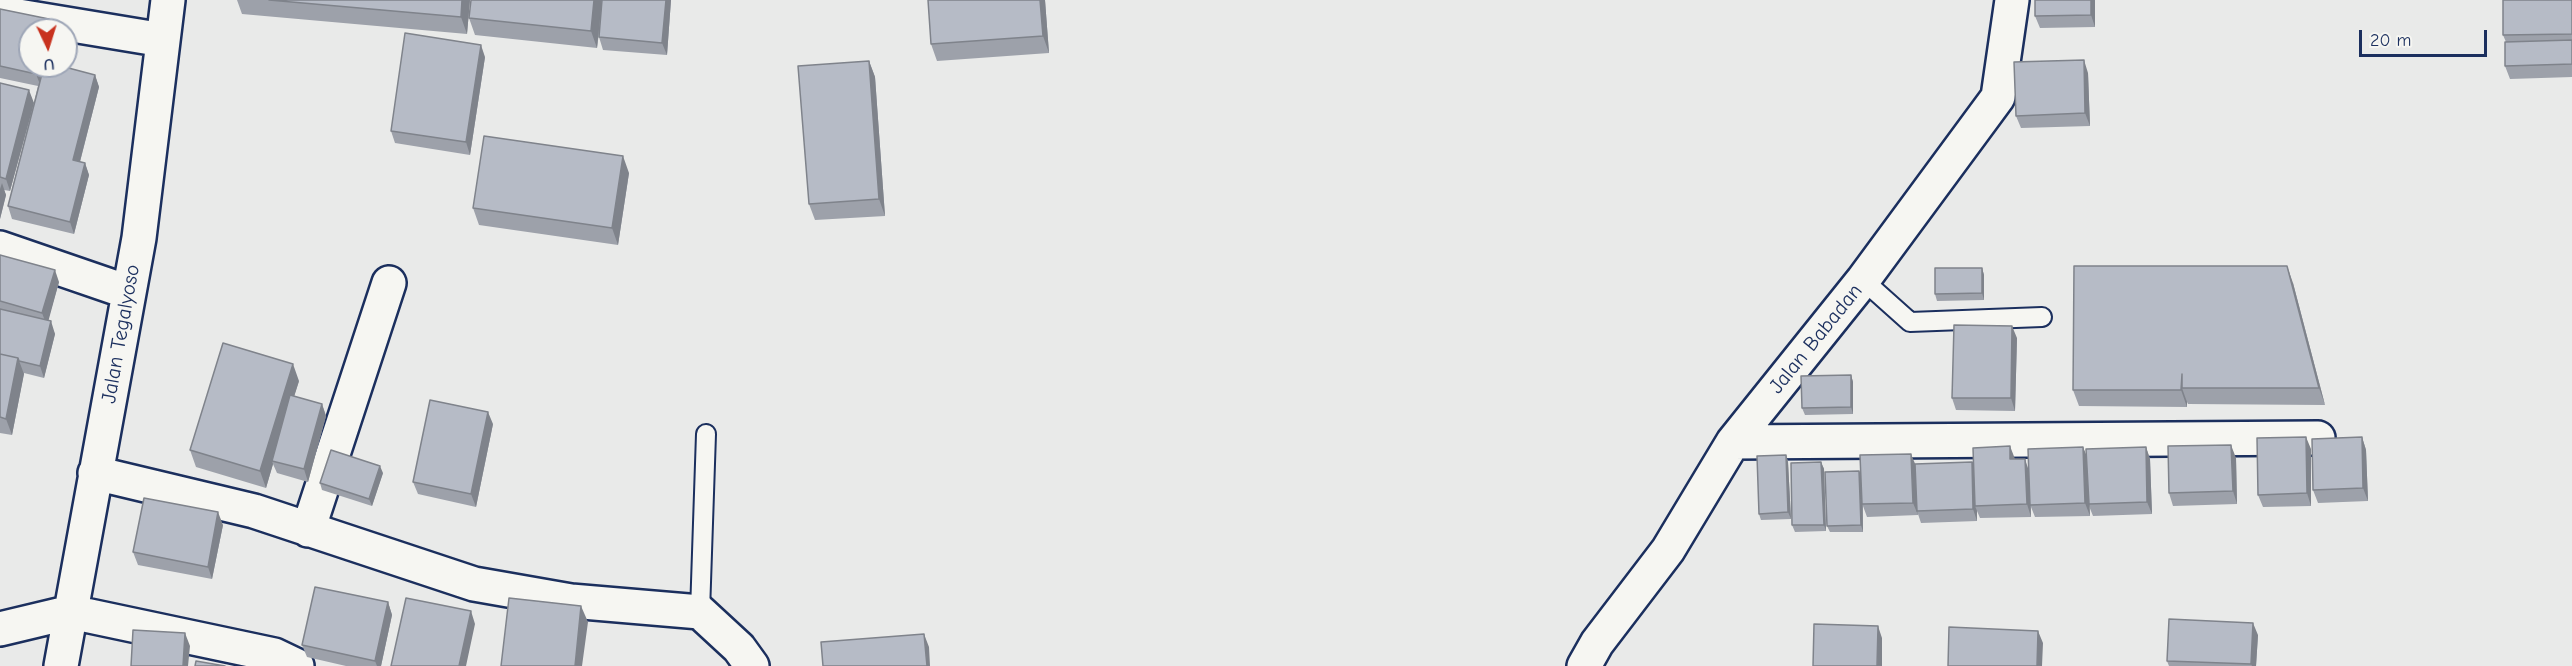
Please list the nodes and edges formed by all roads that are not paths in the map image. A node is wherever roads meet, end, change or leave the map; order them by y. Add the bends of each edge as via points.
1 (168, 0) edge
2 (2012, 0) edge
3 (0, 13) edge
4 (163, 40) junction
5 (0, 248) edge
6 (1863, 280) junction
7 (389, 283) dead end
8 (128, 292) junction
9 (2042, 317) dead end
10 (706, 434) dead end
11 (2318, 438) edge
12 (1733, 442) junction
13 (95, 473) junction
14 (308, 530) junction
15 (70, 612) junction
16 (700, 612) junction
17 (0, 629) edge
18 (60, 666) edge
19 (297, 666) edge
20 (752, 666) edge
21 (1584, 666) edge

1 - 4 street, Jalan Tegalyoso
2 - 6 street, Jalan Babadan via 1998,97
3 - 4 street
4 - 8 street, Jalan Tegalyoso via 139,238
5 - 8 street
6 - 9 lane via 1910,322
6 - 12 street, Jalan Babadan
7 - 14 street
8 - 13 street, Jalan Tegalyoso
10 - 16 lane
11 - 12 street
12 - 21 street, Jalan Babadan via 1668,550
13 - 14 street via 254,512
13 - 15 street, Jalan Tegalyoso
14 - 16 street via 474,584 571,602
15 - 17 street
15 - 18 street, Jalan Tegalyoso
15 - 19 street via 274,655
16 - 20 street via 739,648

